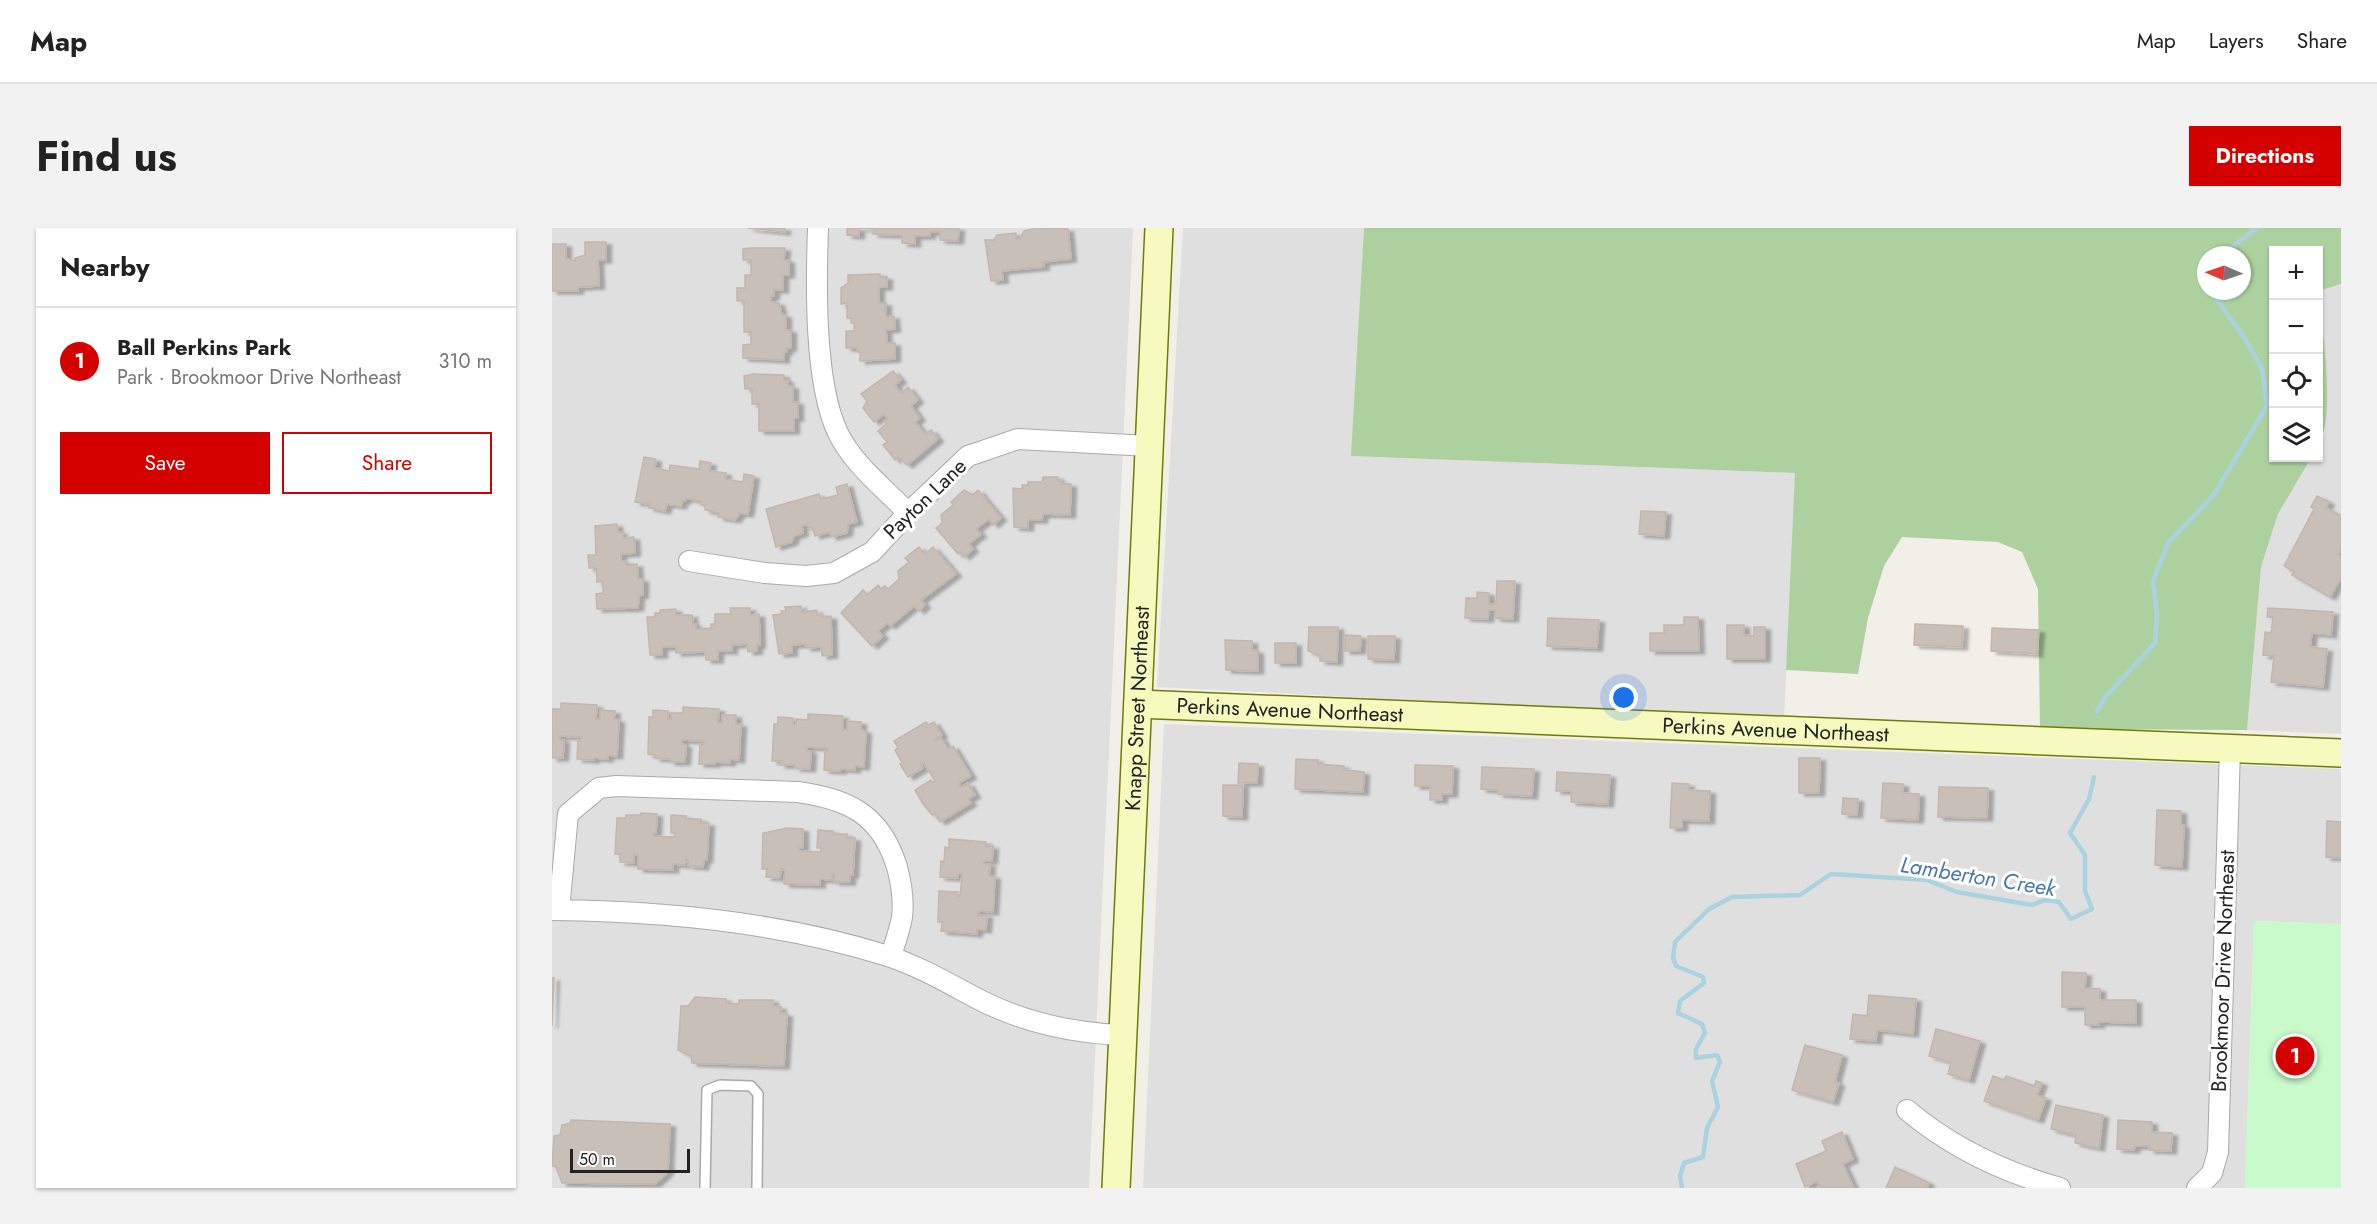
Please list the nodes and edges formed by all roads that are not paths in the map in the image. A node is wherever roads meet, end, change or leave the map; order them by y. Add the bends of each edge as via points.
1 (818, 228) edge
2 (1159, 228) edge
3 (1149, 446) junction
4 (908, 513) junction
5 (689, 561) dead end
6 (1138, 704) junction
7 (2230, 749) junction
8 (2341, 753) edge
9 (556, 910) edge
10 (891, 957) junction
11 (1122, 1035) junction
12 (1907, 1110) dead end
13 (2198, 1187) edge
14 (705, 1188) edge
15 (757, 1188) edge
16 (1116, 1188) edge
17 (2060, 1188) edge

1 - 4 street via 819,322 830,414 857,461
2 - 3 street, Knapp Street Northeast
3 - 4 street, Payton Lane via 1018,439 968,456
3 - 6 street, Knapp Street Northeast
4 - 5 street, Payton Lane via 872,552 834,573 781,574
6 - 7 street, Perkins Avenue Northeast
6 - 11 street, Knapp Street Northeast
7 - 8 street, Perkins Avenue Northeast
7 - 13 street, Brookmoor Drive Northeast via 2218,1152 2211,1173
9 - 10 street via 753,925 836,941
9 - 10 street via 568,814 598,788 828,796 876,824 891,847 900,878 902,917
10 - 11 street via 1041,1024
11 - 16 street, Knapp Street Northeast
12 - 17 street via 1976,1157
14 - 15 lane via 707,1090 720,1085 751,1086 758,1094

